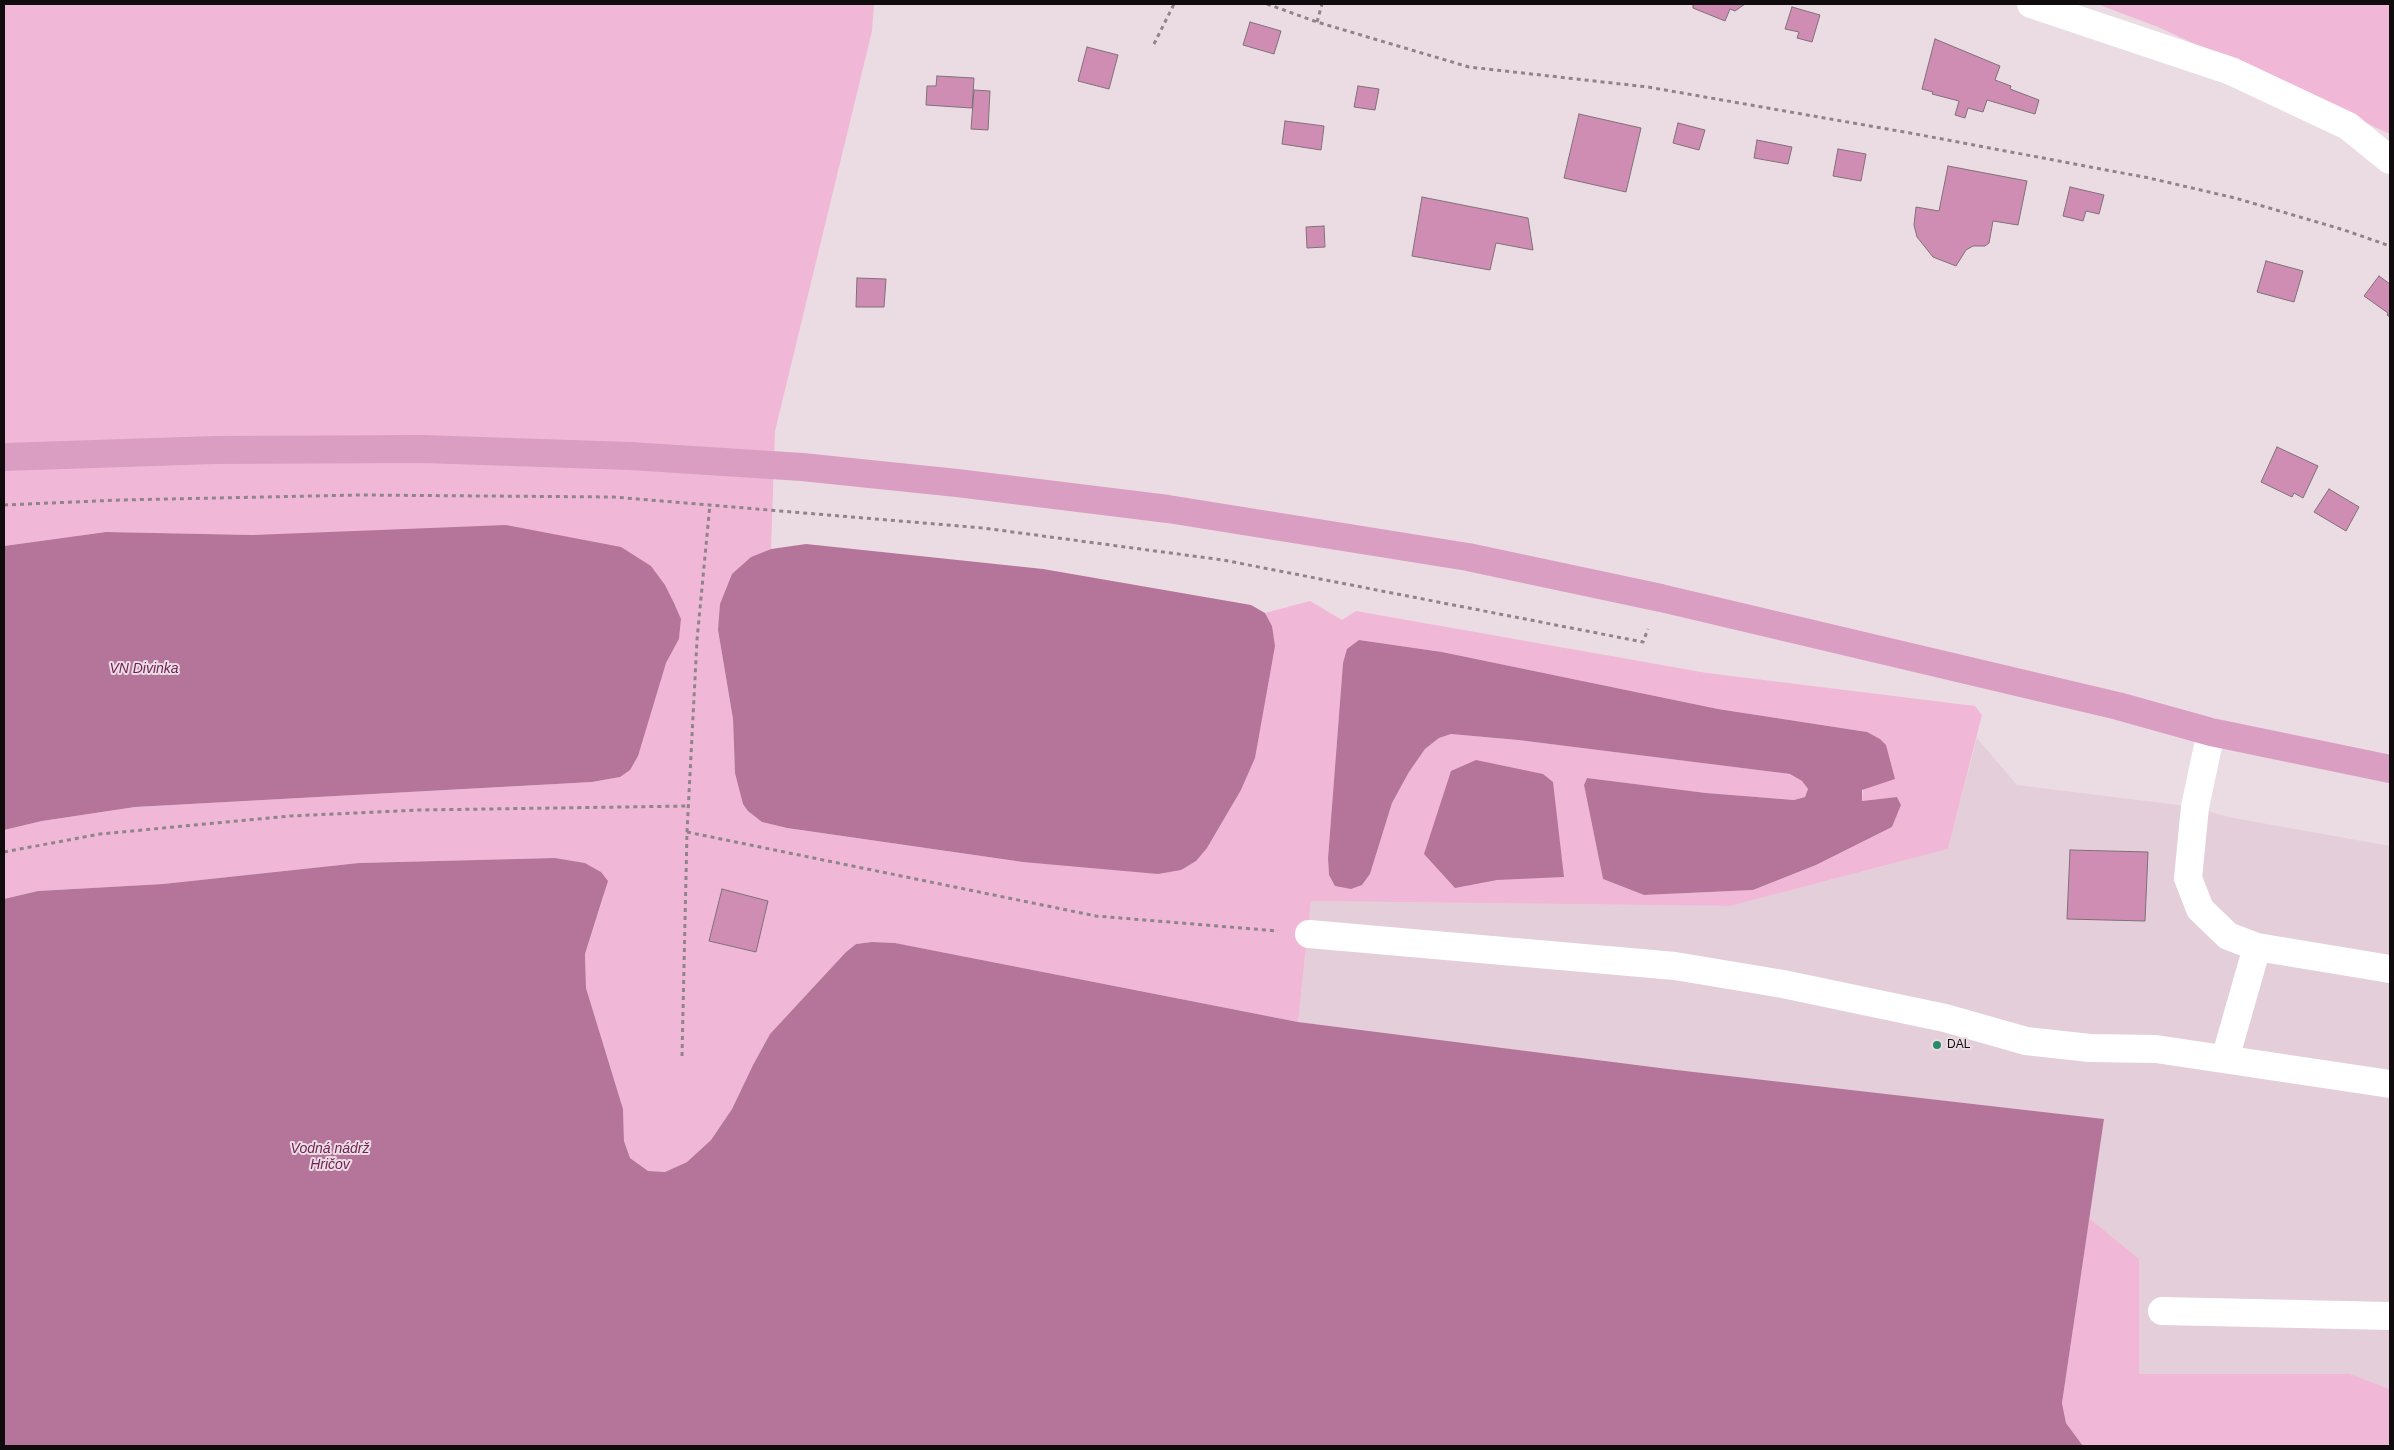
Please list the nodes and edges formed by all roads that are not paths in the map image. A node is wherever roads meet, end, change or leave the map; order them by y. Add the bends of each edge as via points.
1 (2031, 4) edge
2 (2390, 160) edge
3 (4, 457) edge
4 (2210, 732) junction
5 (2390, 770) edge
6 (1308, 934) road end
7 (2257, 947) junction
8 (2390, 969) edge
9 (2225, 1059) junction
10 (2390, 1084) edge
11 (2162, 1311) dead end
12 (2390, 1316) edge

1 - 2 lane via 2231,71 2348,126
3 - 4 main road via 214,450 423,449 630,456 802,467 1168,509 1468,557 1661,598 2118,706
4 - 5 main road
4 - 7 lane via 2195,807 2188,878 2200,909 2228,936
6 - 9 lane via 1675,966 1783,984 1945,1018 2026,1041 2090,1048 2156,1049
7 - 8 lane
7 - 9 lane
9 - 10 lane
11 - 12 lane

